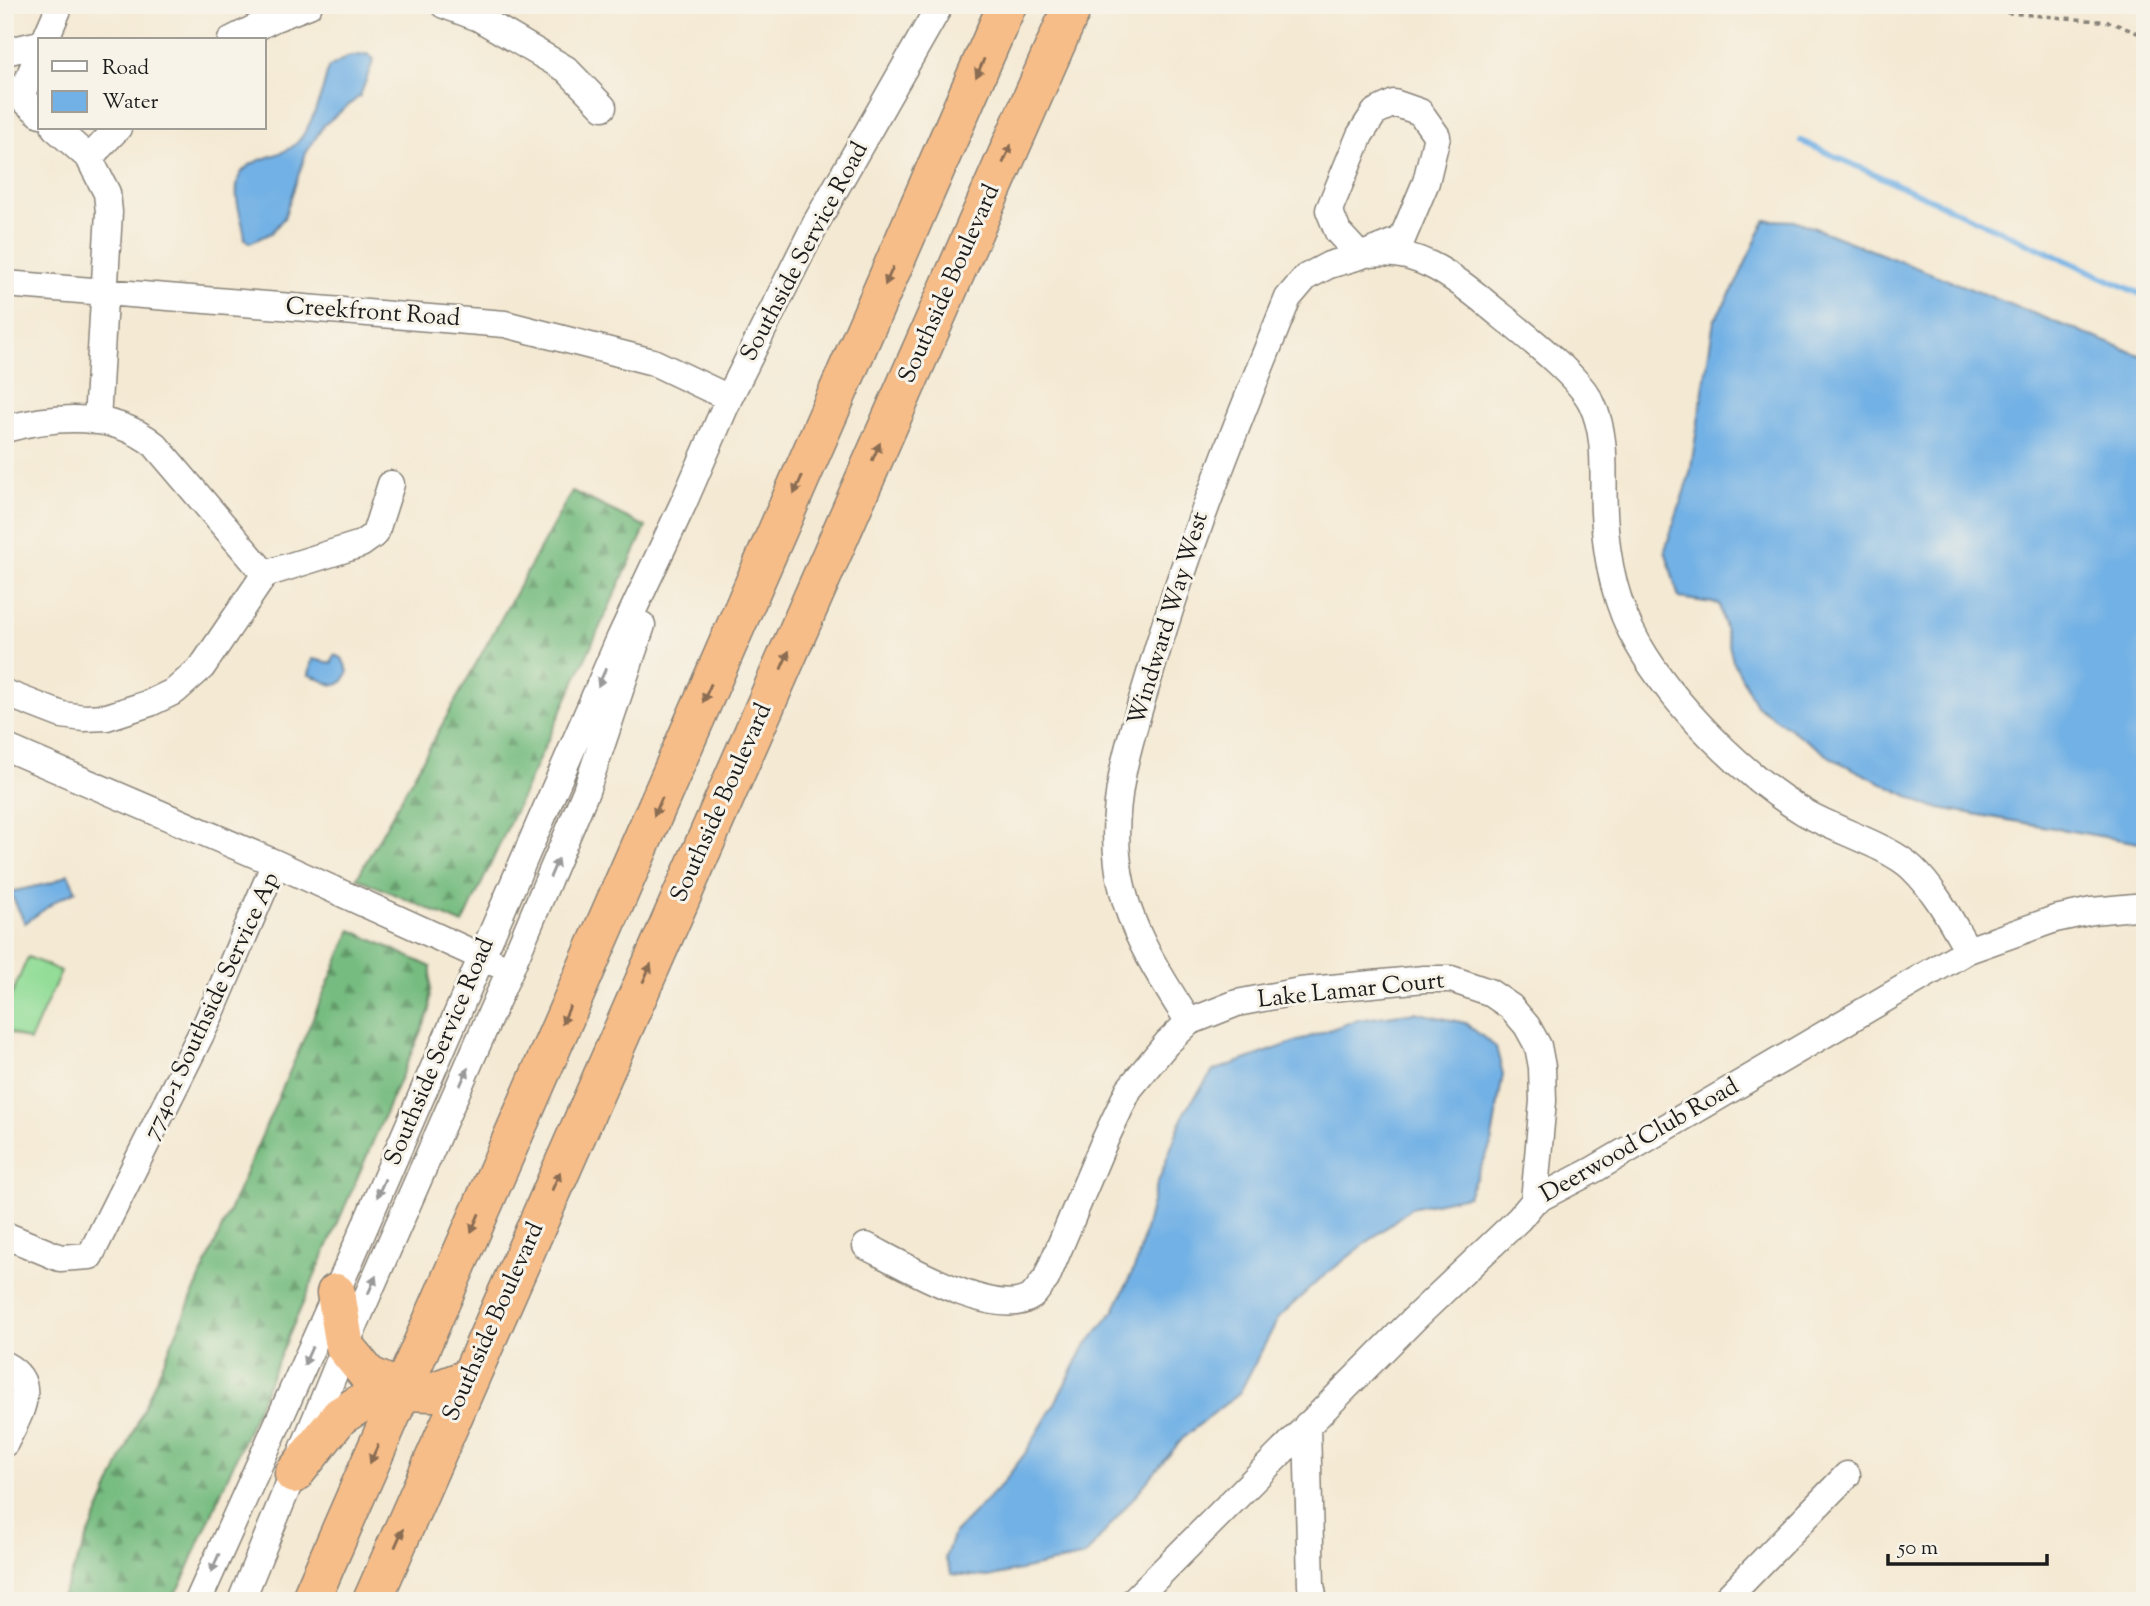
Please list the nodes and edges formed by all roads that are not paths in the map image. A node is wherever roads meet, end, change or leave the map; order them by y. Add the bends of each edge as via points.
1 (60, 5) edge
2 (309, 5) edge
3 (444, 5) edge
4 (940, 5) edge
5 (1007, 5) edge
6 (1073, 5) edge
7 (46, 38) edge
8 (235, 38) edge
9 (38, 44) edge
10 (5, 52) edge
11 (38, 54) edge
12 (13, 90) edge
13 (603, 107) dead end
14 (38, 112) edge
15 (57, 130) edge
16 (116, 130) edge
17 (89, 158) junction
18 (1360, 256) junction
19 (5, 284) edge
20 (104, 293) junction
21 (729, 398) junction
22 (97, 421) junction
23 (5, 429) edge
24 (391, 484) dead end
25 (683, 505) junction
26 (265, 573) junction
27 (5, 693) edge
28 (5, 747) edge
29 (275, 863) junction
30 (2145, 906) edge
31 (1968, 950) junction
32 (481, 956) junction
33 (510, 970) junction
34 (1189, 1022) junction
35 (1534, 1201) junction
36 (5, 1235) edge
37 (866, 1246) dead end
38 (336, 1293) junction
39 (345, 1347) junction
40 (5, 1365) edge
41 (469, 1378) junction
42 (402, 1391) junction
43 (1307, 1425) junction
44 (5, 1443) edge
45 (294, 1474) junction
46 (1847, 1475) dead end
47 (198, 1601) edge
48 (241, 1601) edge
49 (310, 1601) edge
50 (372, 1601) edge
51 (1133, 1601) edge
52 (1314, 1601) edge
53 (1724, 1601) edge

1 - 7 street
2 - 8 street
3 - 13 street via 478,18 566,69
4 - 21 street, Southside Service Road via 817,220
5 -> 42 highway
41 -> 6 highway, Southside Boulevard
9 - 10 street
11 - 12 street
12 - 14 street
15 - 17 street
16 - 17 street
17 - 20 street via 107,193
18 - 18 street via 1338,232 1329,210 1360,135 1375,112 1394,103 1420,112 1437,136 1426,182 1402,239
18 - 31 street via 1378,253 1427,262 1466,287 1577,382 1591,403 1603,445 1609,568 1638,644 1665,684 1699,724 1767,786 1804,811 1909,865 1932,889
18 - 34 street, Windward Way West via 1306,277 1288,298 1177,581 1119,789 1115,823 1118,865 1132,923
19 - 20 street, Creekfront Road
20 - 21 street, Creekfront Road via 505,324 653,362
20 - 22 street
21 - 25 street, Southside Service Road
22 - 23 street via 64,419
22 - 26 street via 125,427 155,445
24 - 26 street via 374,534 361,544
25 -> 32 street, Southside Service Road
33 -> 25 street, Southside Service Road via 586,791
26 - 27 street via 202,667 175,691 150,703 107,717 84,718 62,715
28 - 29 street
29 - 32 street, 7740-1 Southside Service Ap
29 - 36 street, 7740-1 Southside Service Ap via 207,1022 90,1256 60,1258
30 - 31 street, Deerwood Club Road via 2055,919
31 - 35 street, Deerwood Club Road
32 - 33 street, 7740-1 Southside Service Ap
32 -> 38 street, Southside Service Road
39 -> 33 street, Southside Service Road
34 - 35 street, Lake Lamar Court via 1237,1003 1300,991 1451,979 1489,992 1511,1007 1538,1046 1543,1101
34 - 37 street, Lake Lamar Court via 1129,1089 1045,1279 1032,1296 1014,1303 951,1290
35 - 43 street, Deerwood Club Road
38 - 39 highway
38 -> 47 street, Southside Service Road
39 - 42 highway via 368,1375
39 - 45 street, Southside Service Road
40 - 44 street via 19,1375 24,1386 24,1402
41 - 42 highway via 432,1392
50 -> 41 highway, Southside Boulevard
42 - 45 highway via 363,1402 340,1416
42 -> 49 highway
43 - 51 street, Deerwood Club Road
43 - 52 street
45 - 48 street, Southside Service Road
46 - 53 street

